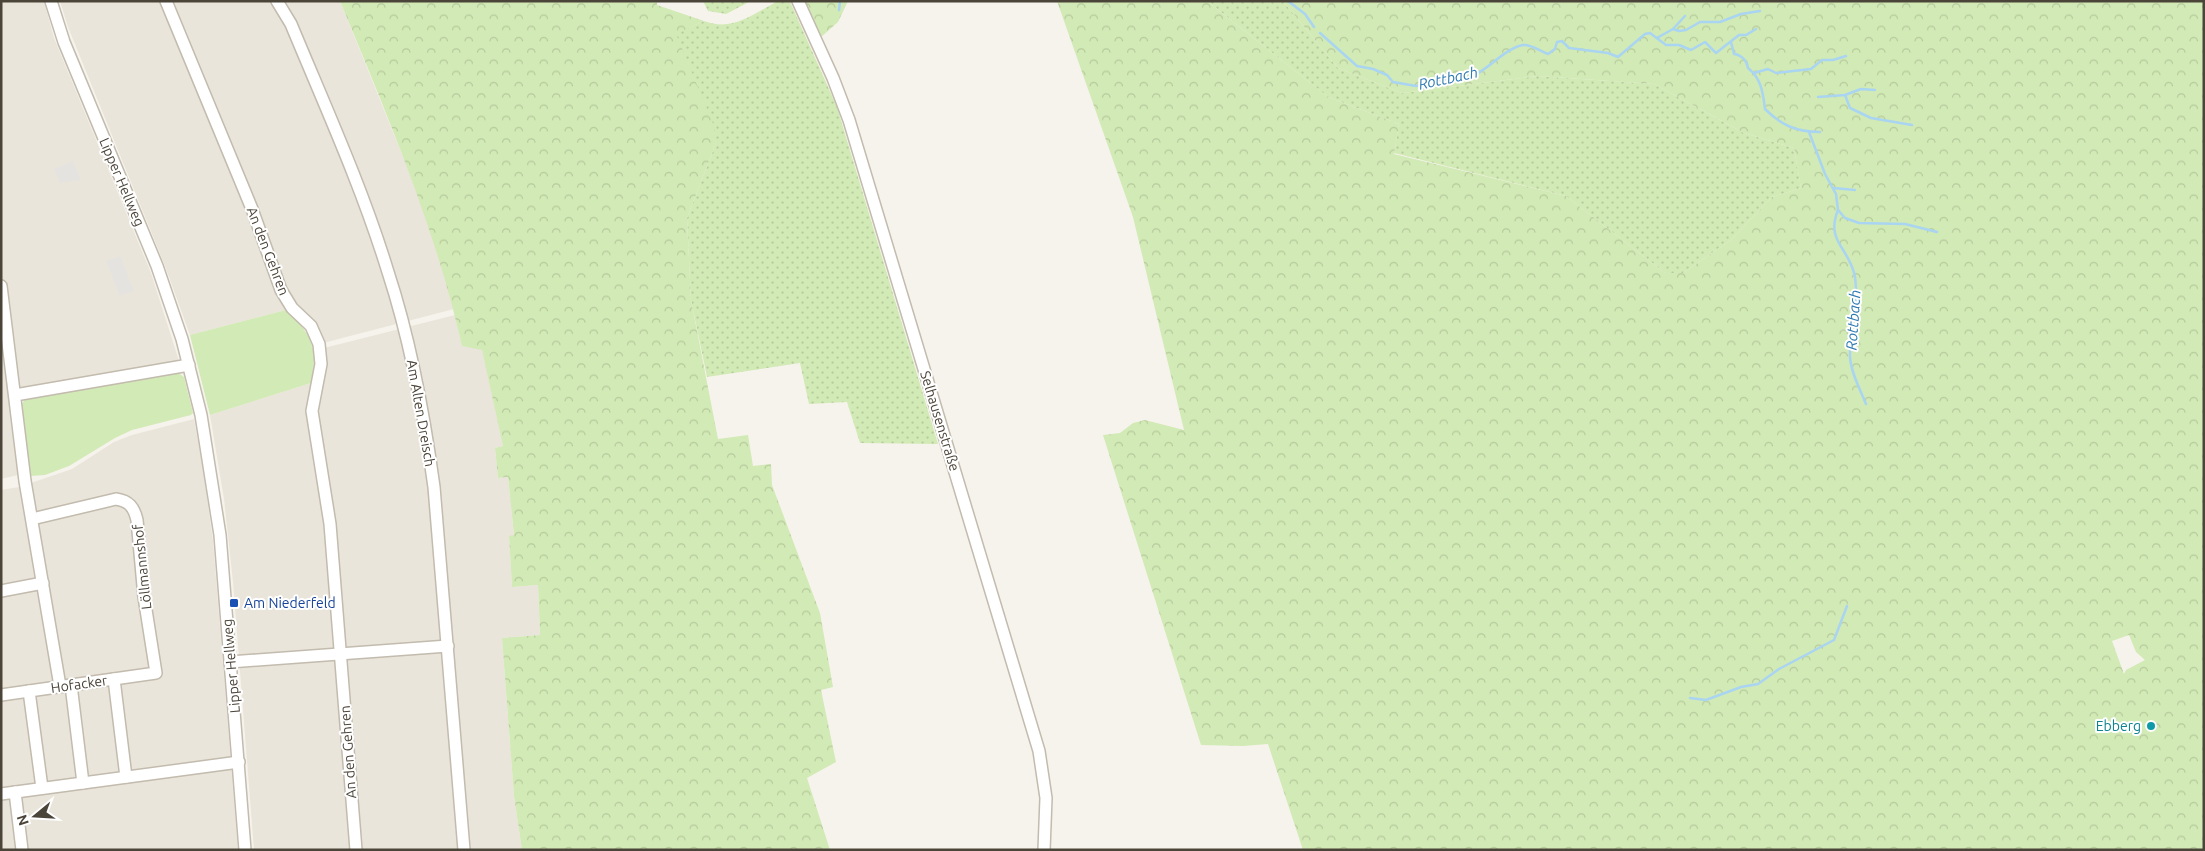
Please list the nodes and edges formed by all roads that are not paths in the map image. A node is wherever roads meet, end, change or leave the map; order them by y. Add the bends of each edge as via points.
1 (51, 1) edge
2 (166, 1) edge
3 (277, 1) edge
4 (798, 1) edge
5 (1, 286) edge
6 (189, 365) junction
7 (15, 395) junction
8 (32, 519) junction
9 (43, 584) junction
10 (1, 591) edge
11 (448, 646) junction
12 (341, 654) junction
13 (230, 662) junction
14 (156, 673) joint
15 (114, 679) junction
16 (66, 686) junction
17 (30, 691) junction
18 (1, 695) edge
19 (239, 762) junction
20 (126, 777) junction
21 (83, 783) junction
22 (42, 788) junction
23 (14, 792) junction
24 (1, 794) edge
25 (22, 850) edge
26 (246, 850) edge
27 (356, 850) edge
28 (464, 850) edge
29 (1044, 850) edge

1 - 6 street, Lipper Hellweg via 64,42 157,266
2 - 12 street, An den Gehren via 252,209 281,290 292,308 311,326 319,344 321,364 312,410 329,515
3 - 11 street, Am Alten Dreisch via 291,24 362,194 389,272 427,433
4 - 29 street, Selhausenstraße via 849,120 1039,751 1046,798
5 - 7 street
6 - 7 street
6 - 13 street, Lipper Hellweg via 202,415 217,506
7 - 8 street
8 - 9 street
8 - 14 street, Löllmannshof via 116,498 134,508
9 - 10 street
9 - 16 street
11 - 12 street
11 - 28 street, Am Alten Dreisch
12 - 13 street
12 - 27 street, An den Gehren
13 - 19 street, Lipper Hellweg
14 - 15 street, Hofacker
15 - 16 street, Hofacker
15 - 20 street
16 - 17 street, Hofacker
16 - 21 street
17 - 18 street, Hofacker
17 - 22 street
19 - 20 street
19 - 26 street, Lipper Hellweg
20 - 21 street
21 - 22 street
22 - 23 street
23 - 24 street
23 - 25 street

